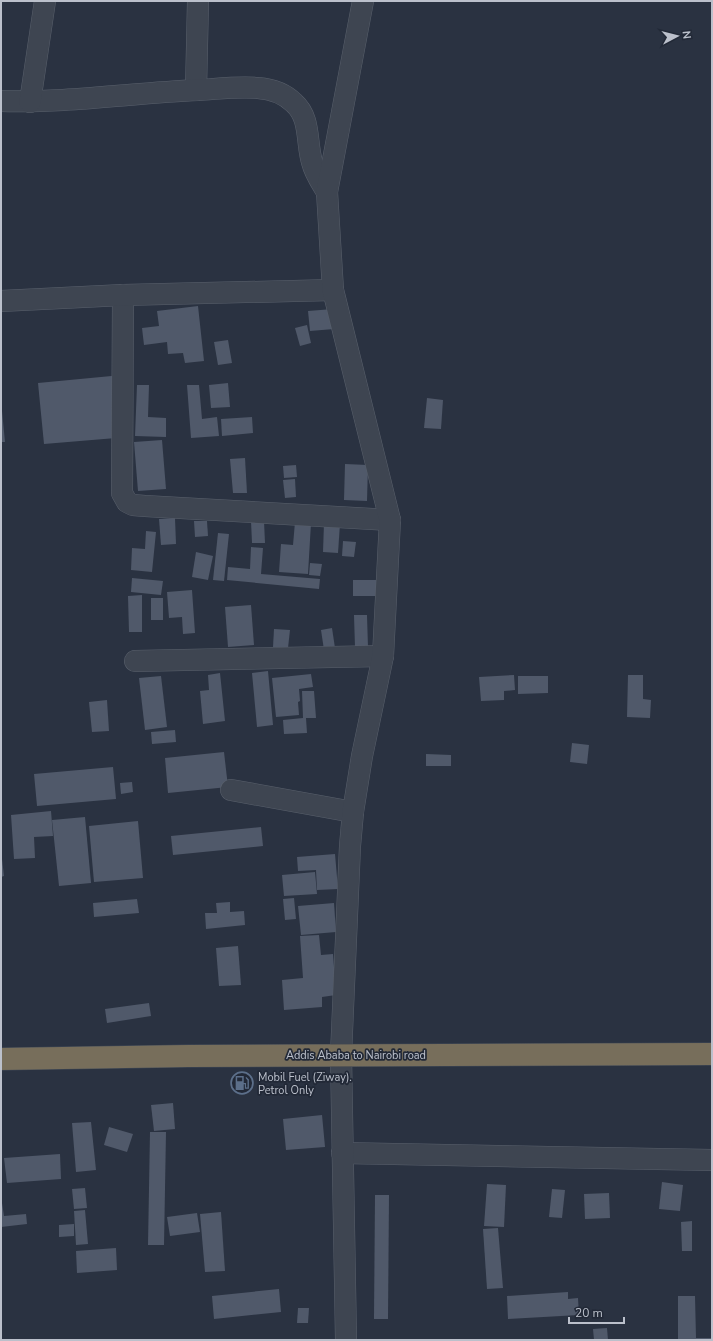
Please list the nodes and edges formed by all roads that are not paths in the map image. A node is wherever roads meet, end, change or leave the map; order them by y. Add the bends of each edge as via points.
1 (45, 1) edge
2 (198, 1) edge
3 (362, 1) edge
4 (196, 90) junction
5 (1, 101) edge
6 (30, 102) junction
7 (327, 192) junction
8 (333, 290) junction
9 (123, 295) junction
10 (1, 301) edge
11 (390, 520) junction
12 (383, 656) junction
13 (135, 661) dead end
14 (231, 790) dead end
15 (353, 812) junction
16 (712, 1054) edge
17 (340, 1055) junction
18 (1, 1059) edge
19 (342, 1153) junction
20 (712, 1160) edge
21 (346, 1340) edge

1 - 6 street
2 - 4 street
3 - 7 street
4 - 6 street
4 - 7 street via 259,88 279,93 294,102 307,126 314,171
5 - 6 street
7 - 8 street
8 - 9 street
8 - 11 street
9 - 10 street
9 - 11 street via 122,493 127,502 145,506
11 - 12 street
12 - 13 street
12 - 15 street
14 - 15 street
15 - 17 street
16 - 17 highway, Addis Ababa to Nairobi road
17 - 18 highway, Addis Ababa to Nairobi road
17 - 19 street
19 - 20 street
19 - 21 street

